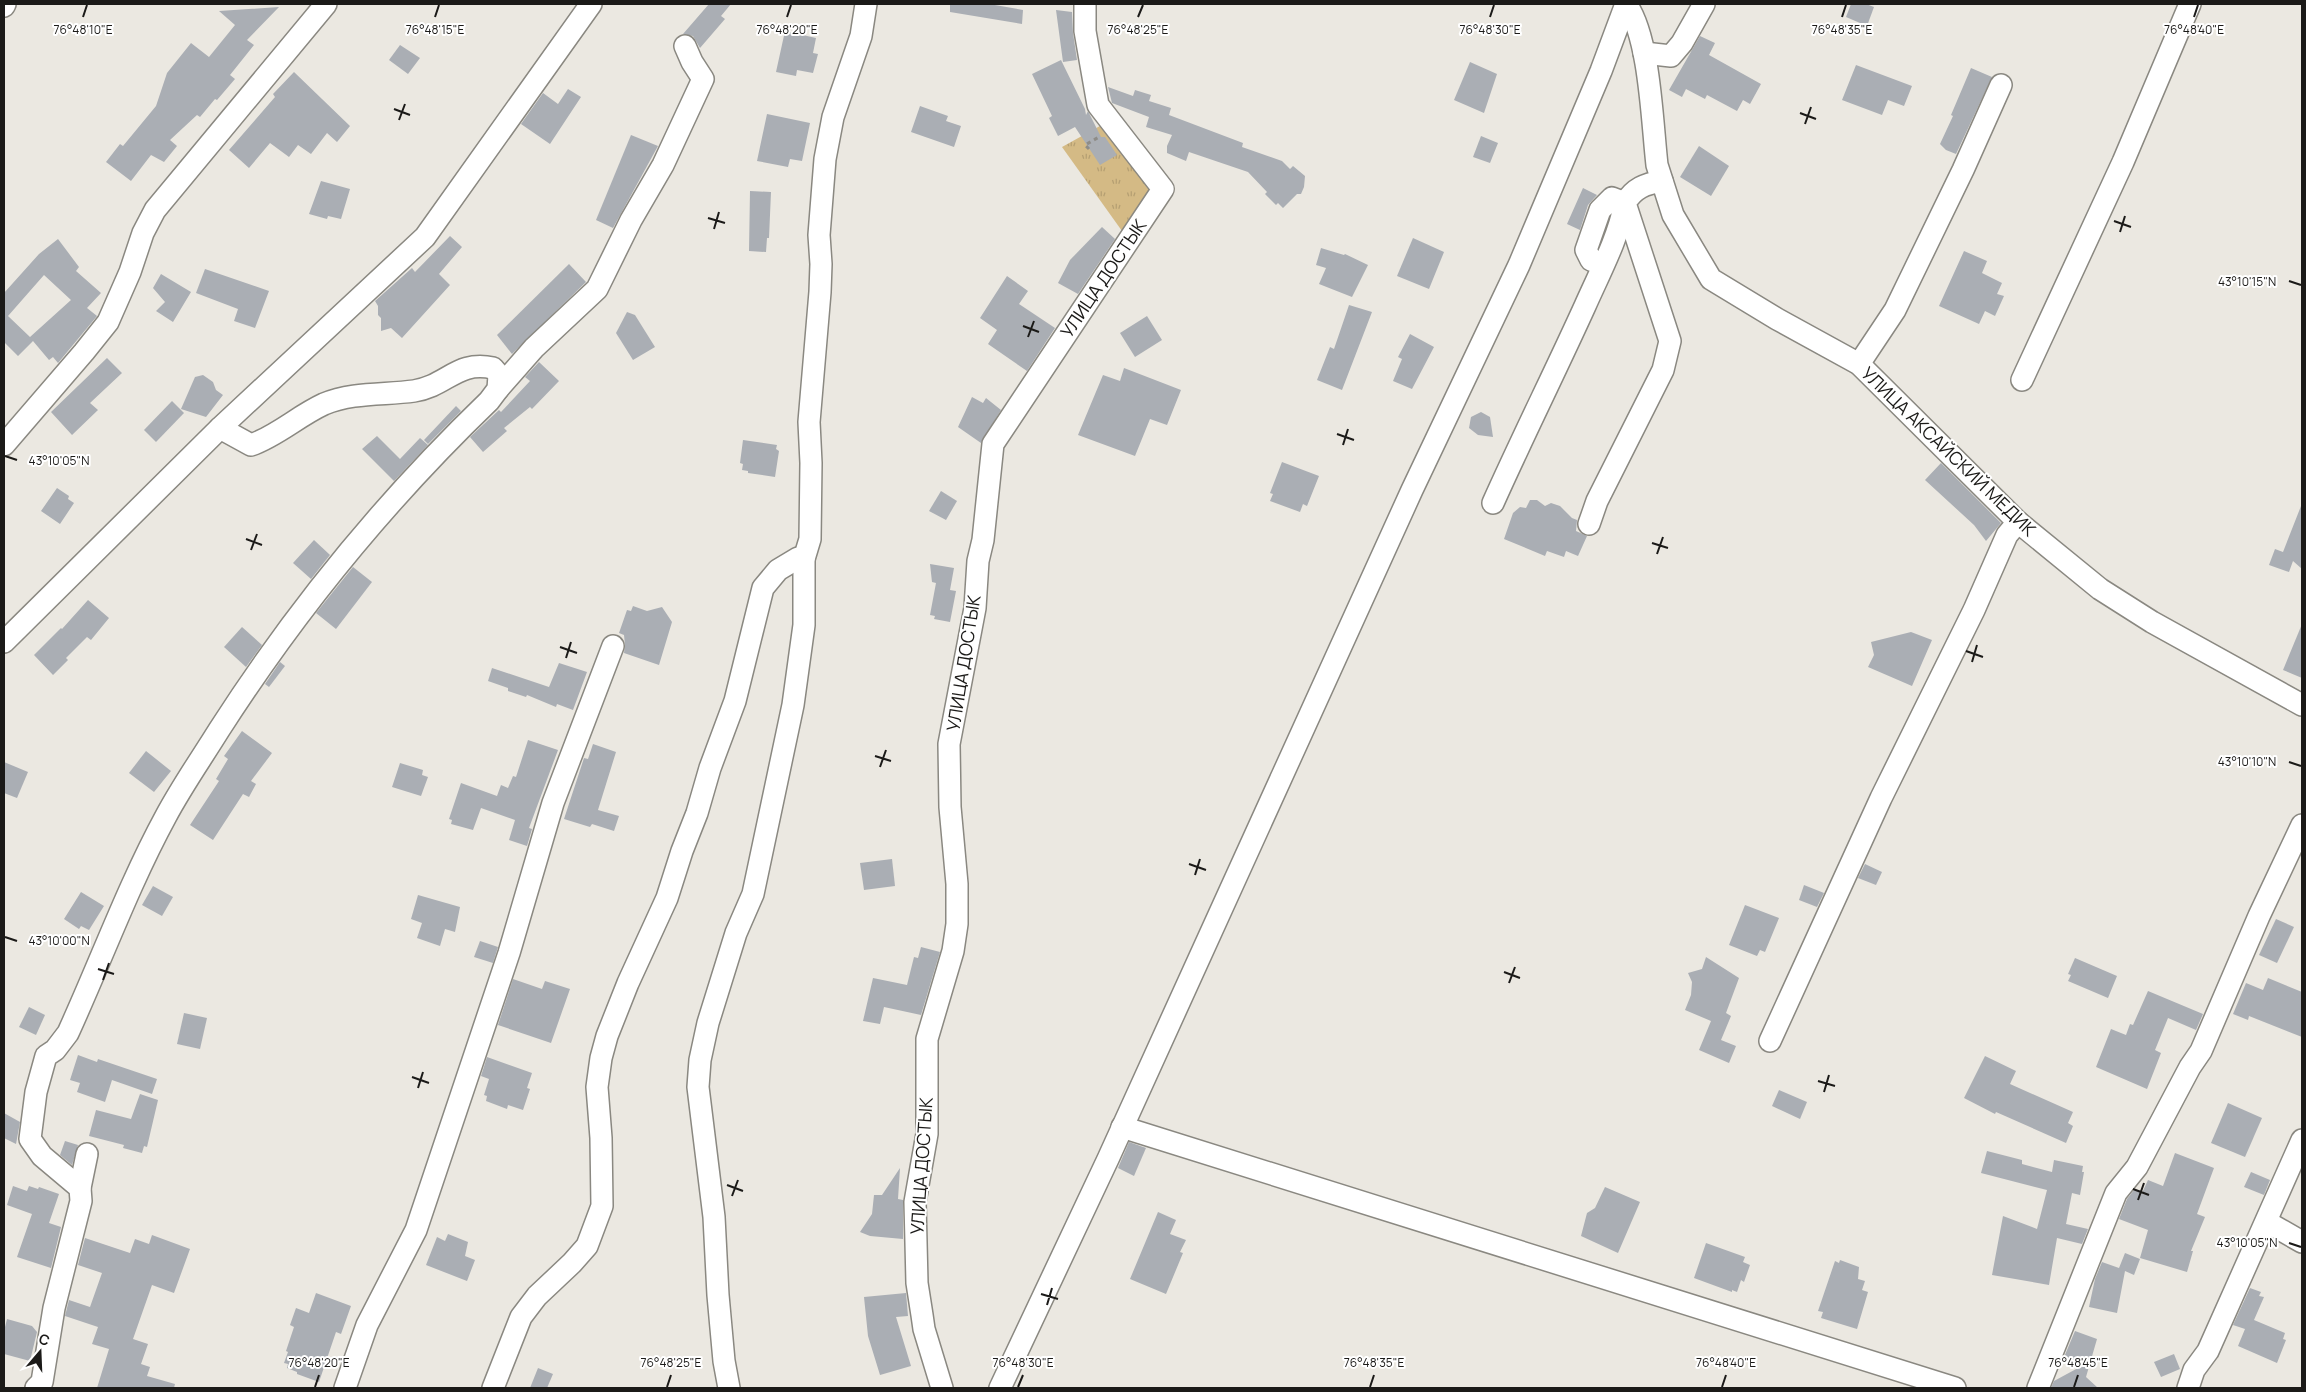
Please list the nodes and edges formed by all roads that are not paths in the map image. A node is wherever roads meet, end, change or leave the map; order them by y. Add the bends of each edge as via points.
1 (326, 4) edge
2 (591, 4) edge
3 (866, 4) edge
4 (1085, 4) edge
5 (1626, 4) edge
6 (1704, 4) edge
7 (2190, 4) edge
8 (685, 46) dead end
9 (1644, 53) junction
10 (2001, 85) dead end
11 (1662, 181) junction
12 (1625, 203) junction
13 (523, 360) junction
14 (1859, 364) junction
15 (485, 367) junction
16 (2022, 380) dead end
17 (498, 389) junction
18 (220, 428) junction
19 (4, 445) edge
20 (1493, 502) dead end
21 (2018, 522) junction
22 (1589, 524) dead end
23 (804, 559) junction
24 (4, 642) edge
25 (614, 646) dead end
26 (2302, 705) edge
27 (2302, 824) edge
28 (1770, 1041) dead end
29 (1122, 1127) junction
30 (2302, 1140) edge
31 (87, 1154) dead end
32 (80, 1188) junction
33 (2267, 1222) junction
34 (2302, 1242) edge
35 (36, 1388) edge
36 (345, 1388) edge
37 (493, 1388) edge
38 (729, 1388) edge
39 (942, 1388) edge
40 (1000, 1388) edge
41 (1955, 1388) edge
42 (2038, 1388) edge
43 (2188, 1388) edge

1 - 19 street via 155,210 108,322
2 - 18 street via 425,237
3 - 23 street via 861,36 834,117 825,159 819,236 820,292 809,422 810,539
4 - 39 street, УЛИЦА ДОСТЫК via 1085,31 1098,105 1163,189 993,444 975,608 949,744 957,924 953,951 927,1039 926,1134 915,1202 917,1283 924,1329
5 - 9 street, УЛИЦА АКСАЙСКИЙ МЕДИК via 1634,15
5 - 29 street via 1519,265
6 - 9 street via 1671,56
7 - 16 street via 2123,162
8 - 13 street via 703,79 663,165 597,289
9 - 11 street, УЛИЦА АКСАЙСКИЙ МЕДИК via 1657,165
10 - 14 street via 1895,310
11 - 12 street via 1644,184 1630,194
11 - 14 street, УЛИЦА АКСАЙСКИЙ МЕДИК via 1673,216 1711,279 1777,320
12 - 20 street via 1620,226 1603,265
12 - 22 street via 1670,341 1663,370
13 - 15 street
13 - 17 street
14 - 21 street, УЛИЦА АКСАЙСКИЙ МЕДИК
15 - 17 street via 493,368 498,375
15 - 18 street via 467,367 446,380 415,391 356,396 326,403 266,440 251,445
17 - 32 street via 382,511 292,623 249,684 166,816 130,887 68,1033 46,1056 36,1092 30,1139 42,1156
18 - 24 street
21 - 26 street, УЛИЦА АКСАЙСКИЙ МЕДИК via 2100,589 2152,622
21 - 28 street via 2007,534 1974,610 1880,798
23 - 37 street via 798,558 778,570 763,588 735,701 697,813 667,898 628,983 605,1044 596,1087 602,1206 587,1246 520,1317
23 - 38 street via 804,625 793,705 767,832 753,894 730,950 700,1060 698,1087 714,1217 724,1361
25 - 36 street via 553,803 509,953 416,1230 367,1325
27 - 42 street via 2201,1051 2137,1167 2116,1193
29 - 40 street
29 - 41 street
30 - 33 street
31 - 32 street
32 - 35 street via 78,1221 54,1308 42,1382
33 - 34 street
33 - 43 street

